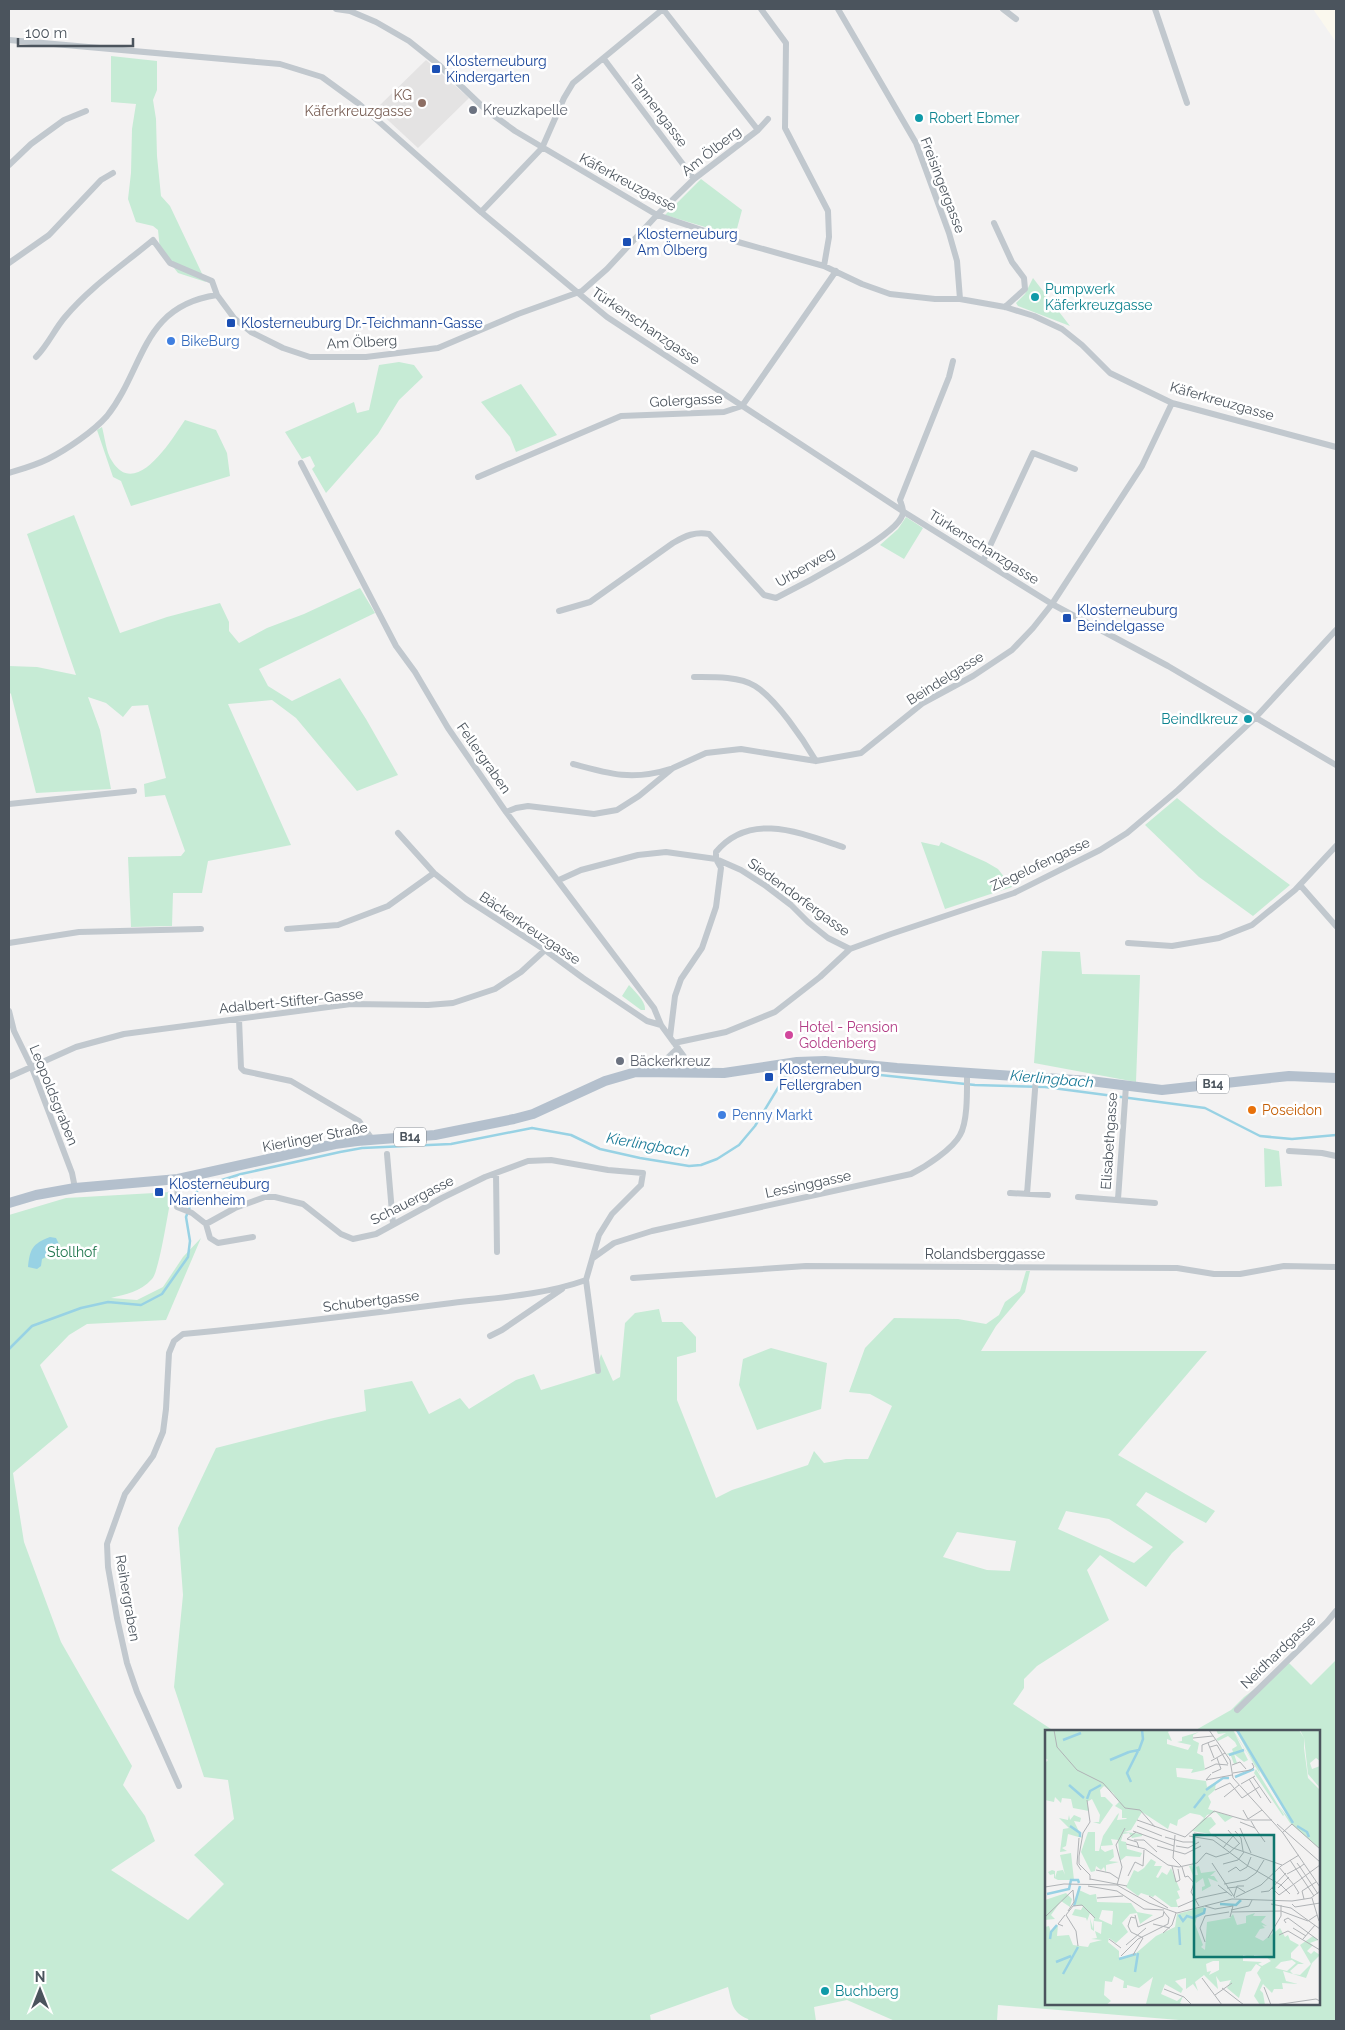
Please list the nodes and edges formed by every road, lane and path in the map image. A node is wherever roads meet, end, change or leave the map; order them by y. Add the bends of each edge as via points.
1 (336, 9) edge
2 (663, 9) edge
3 (761, 9) edge
4 (838, 9) edge
5 (1003, 9) edge
6 (1155, 9) edge
7 (1016, 19) dead end
8 (9, 40) edge
9 (604, 59) junction
10 (1187, 103) dead end
11 (86, 111) dead end
12 (768, 119) dead end
13 (758, 130) junction
14 (542, 148) junction
15 (9, 165) edge
16 (112, 173) dead end
17 (694, 179) junction
18 (481, 212) junction
19 (657, 215) junction
20 (994, 223) dead end
21 (9, 263) edge
22 (824, 266) junction
23 (836, 271) junction
24 (577, 294) junction
25 (217, 295) junction
26 (960, 299) junction
27 (1005, 307) junction
28 (36, 358) dead end
29 (953, 361) dead end
30 (1172, 402) junction
31 (742, 406) junction
32 (1336, 447) edge
33 (301, 463) dead end
34 (1075, 470) dead end
35 (9, 473) edge
36 (478, 476) dead end
37 (904, 512) junction
38 (983, 561) junction
39 (1052, 604) junction
40 (559, 611) dead end
41 (1336, 630) edge
42 (694, 677) dead end
43 (1256, 717) junction
44 (816, 761) junction
45 (574, 764) dead end
46 (1336, 766) edge
47 (673, 768) junction
48 (134, 791) dead end
49 (9, 804) edge
50 (506, 812) junction
51 (398, 834) dead end
52 (1336, 846) edge
53 (843, 847) dead end
54 (716, 859) junction
55 (434, 873) junction
56 (558, 880) junction
57 (1300, 885) junction
58 (1336, 926) edge
59 (286, 928) dead end
60 (201, 929) dead end
61 (9, 943) edge
62 (1128, 943) dead end
63 (850, 949) junction
64 (546, 950) junction
65 (9, 1011) edge
66 (239, 1018) junction
67 (661, 1025) junction
68 (670, 1037) junction
69 (676, 1046) junction
70 (32, 1068) junction
71 (654, 1071) junction
72 (696, 1073) junction
73 (9, 1077) edge
74 (1336, 1078) edge
75 (1036, 1079) junction
76 (967, 1080) junction
77 (1125, 1088) junction
78 (372, 1140) junction
79 (1289, 1151) dead end
80 (387, 1154) dead end
81 (1336, 1156) edge
82 (496, 1173) junction
83 (178, 1179) junction
84 (74, 1188) junction
85 (1010, 1193) dead end
86 (1027, 1194) junction
87 (1048, 1195) dead end
88 (1078, 1197) dead end
89 (1118, 1199) junction
90 (1155, 1202) dead end
91 (9, 1204) edge
92 (206, 1224) junction
93 (393, 1224) junction
94 (253, 1237) dead end
95 (497, 1252) dead end
96 (593, 1258) junction
97 (1336, 1267) edge
98 (633, 1278) dead end
99 (586, 1280) junction
100 (563, 1288) junction
101 (183, 1334) joint
102 (490, 1336) dead end
103 (598, 1371) dead end
104 (1336, 1611) edge
105 (1237, 1710) dead end
106 (179, 1786) dead end

1 - 14 street, Käferkreuzgasse via 376,22 409,41 485,109
2 - 9 street
2 - 13 street
3 - 22 street via 786,42 785,128 828,211 829,237
4 - 26 street, Freisingergasse via 916,143 957,261
5 - 7 street
6 - 10 street
8 - 18 street, Türkenschanzgasse via 280,64 322,77 359,104
9 - 14 street via 573,83
9 - 17 street, Tannengasse
11 - 15 street via 64,120
12 - 13 street, Am Ölberg
13 - 17 street, Am Ölberg
14 - 18 street
14 - 19 street, Käferkreuzgasse
16 - 21 street via 101,180 50,235
17 - 19 street, Am Ölberg
18 - 24 street, Türkenschanzgasse
19 - 22 street, Käferkreuzgasse
19 - 24 street, Am Ölberg via 607,269
20 - 27 street via 1026,284 1025,289
22 - 23 street, Käferkreuzgasse
23 - 26 street, Käferkreuzgasse via 890,294
23 - 31 street, Golergasse
24 - 25 street, Am Ölberg via 518,314 438,348 366,357 310,357 283,348 236,321
24 - 31 street, Türkenschanzgasse via 606,317
25 - 28 street, Am Ölberg via 212,281 170,263 153,240 88,293 63,318 46,348
25 - 35 street via 189,302 160,324 149,337 105,418 48,459
26 - 27 street, Käferkreuzgasse
27 - 30 street, Käferkreuzgasse via 1062,329 1110,373
29 - 37 street via 900,500
30 - 32 street, Käferkreuzgasse
30 - 39 street, Beindelgasse via 1142,466
31 - 36 street, Golergasse via 724,412 622,416
31 - 37 street, Türkenschanzgasse
33 - 50 street, Fellergraben via 396,646
34 - 38 street via 1033,453
37 - 38 street, Türkenschanzgasse
37 - 40 street, Urberweg via 884,536 776,598 764,595 709,534 700,532 674,543 590,602
38 - 39 street, Türkenschanzgasse
39 - 43 street, Türkenschanzgasse
39 - 44 street, Beindelgasse via 1012,650 923,703 861,753
41 - 43 street, Ziegelofengasse
42 - 44 street via 722,676 754,685 770,698
43 - 46 street, Türkenschanzgasse
43 - 63 street, Ziegelofengasse via 1172,796 1127,833 1100,850 1014,893
44 - 47 street, Beindelgasse via 742,749 706,754
45 - 47 street via 608,774 636,777
47 - 50 street, Beindelgasse via 617,810 594,814 528,806
48 - 49 street
50 - 56 street, Fellergraben
51 - 55 street, Bäckerkreuzgasse
52 - 57 street
53 - 54 street via 786,830 758,827 738,833 724,842 716,852
54 - 56 street, Siedendorfergasse via 666,852 638,855 581,870
54 - 63 street, Siedendorfergasse via 766,886 828,938
54 - 68 street via 721,868 716,907 702,948 681,979 675,996
55 - 59 street via 388,906 338,925
55 - 64 street, Bäckerkreuzgasse via 466,900
56 - 67 street, Fellergraben via 654,1008
57 - 58 street
57 - 62 street via 1252,925 1219,938 1172,946
60 - 61 street via 79,932
63 - 69 street, Ziegelofengasse via 775,1012 726,1032
64 - 66 street, Adalbert-Stifter-Gasse via 495,989 453,1003 351,1004
64 - 67 street, Bäckerkreuzgasse via 647,1021
65 - 70 street, Leopoldsgraben via 14,1031
66 - 70 street, Adalbert-Stifter-Gasse via 115,1036 76,1047
66 - 78 street via 241,1068 244,1071 291,1081 359,1121
67 - 68 street, Fellergraben
68 - 69 street, Fellergraben
69 - 71 street
69 - 72 street, Fellergraben
70 - 73 street, Adalbert-Stifter-Gasse
70 - 84 street, Leopoldsgraben via 72,1173
71 - 72 main road, Kierlinger Straße / B14
71 - 78 main road, Kierlinger Straße / B14 via 611,1079 514,1120 435,1135
72 - 76 main road, Kierlinger Straße / B14 via 825,1061
74 - 77 main road, Kierlinger Straße / B14 via 1289,1076 1162,1090
75 - 76 main road, Kierlinger Straße / B14
75 - 77 main road, Kierlinger Straße / B14 via 1090,1081
75 - 86 street
76 - 96 street, Lessinggasse via 961,1134 911,1174 652,1231 614,1243
77 - 89 street, Elisabethgasse
78 - 83 main road, Kierlinger Straße / B14 via 335,1144
79 - 81 street
80 - 93 street
82 - 93 street, Schauergasse
82 - 95 street
82 - 96 street, Schauergasse via 519,1163 538,1160 643,1173 641,1184 612,1214 599,1235
83 - 84 main road, Kierlinger Straße / B14
83 - 92 street via 177,1206
84 - 91 main road, Kierlinger Straße / B14
85 - 86 street
86 - 87 street
88 - 89 street, Elisabethgasse
89 - 90 street, Elisabethgasse
92 - 93 street, Schauergasse via 235,1208 270,1197 303,1204 341,1234 351,1238 368,1237
92 - 94 street via 210,1238 218,1243
96 - 99 street
97 - 98 street, Rolandsberggasse via 1284,1266 1240,1274 1214,1274 1177,1268 806,1266
99 - 100 street, Schubertgasse
99 - 103 street
100 - 101 street, Schubertgasse via 304,1322
100 - 102 street, Schubertgasse
101 - 106 street, Reihergraben via 174,1341 169,1353 166,1409 160,1440 154,1456 125,1494 107,1544 108,1567 127,1663
104 - 105 street, Neidhardgasse

